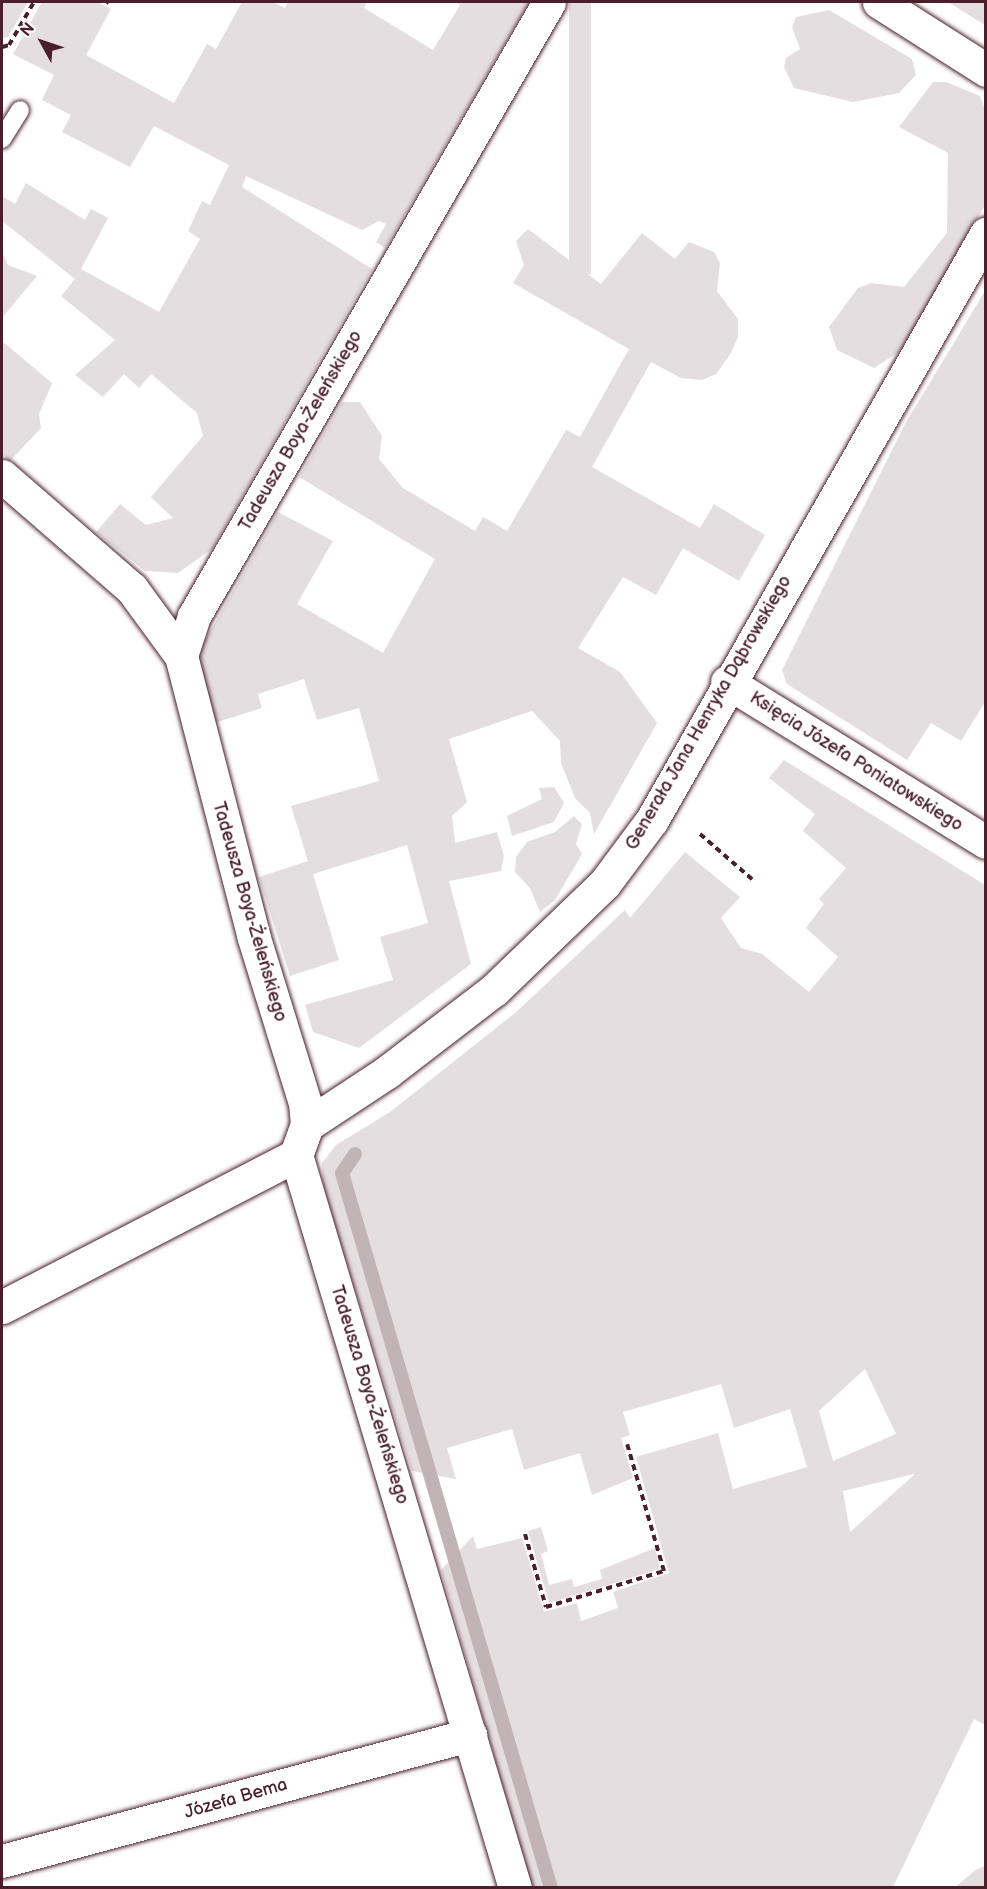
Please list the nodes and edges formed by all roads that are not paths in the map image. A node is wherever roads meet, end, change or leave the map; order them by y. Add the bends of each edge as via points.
1 (549, 2) edge
2 (884, 3) edge
3 (986, 70) edge
4 (20, 110) dead end
5 (2, 139) edge
6 (986, 234) edge
7 (2, 476) edge
8 (181, 656) junction
9 (727, 682) junction
10 (986, 842) edge
11 (301, 1140) junction
12 (2, 1307) edge
13 (470, 1735) junction
14 (2, 1861) edge
15 (515, 1887) edge

1 - 8 street, Tadeusza Boya-Żeleńskiego via 194,616
2 - 3 street
4 - 5 lane
6 - 9 street, Generała Jana Henryka Dąbrowskiego
7 - 8 street via 132,589
8 - 11 street, Tadeusza Boya-Żeleńskiego
9 - 10 street, Księcia Józefa Poniatowskiego
9 - 11 street, Generała Jana Henryka Dąbrowskiego via 652,820 605,883 494,990
11 - 12 street, Generała Jana Henryka Dąbrowskiego
11 - 13 street, Tadeusza Boya-Żeleńskiego
13 - 14 street, Józefa Bema
13 - 15 street, Tadeusza Boya-Żeleńskiego

